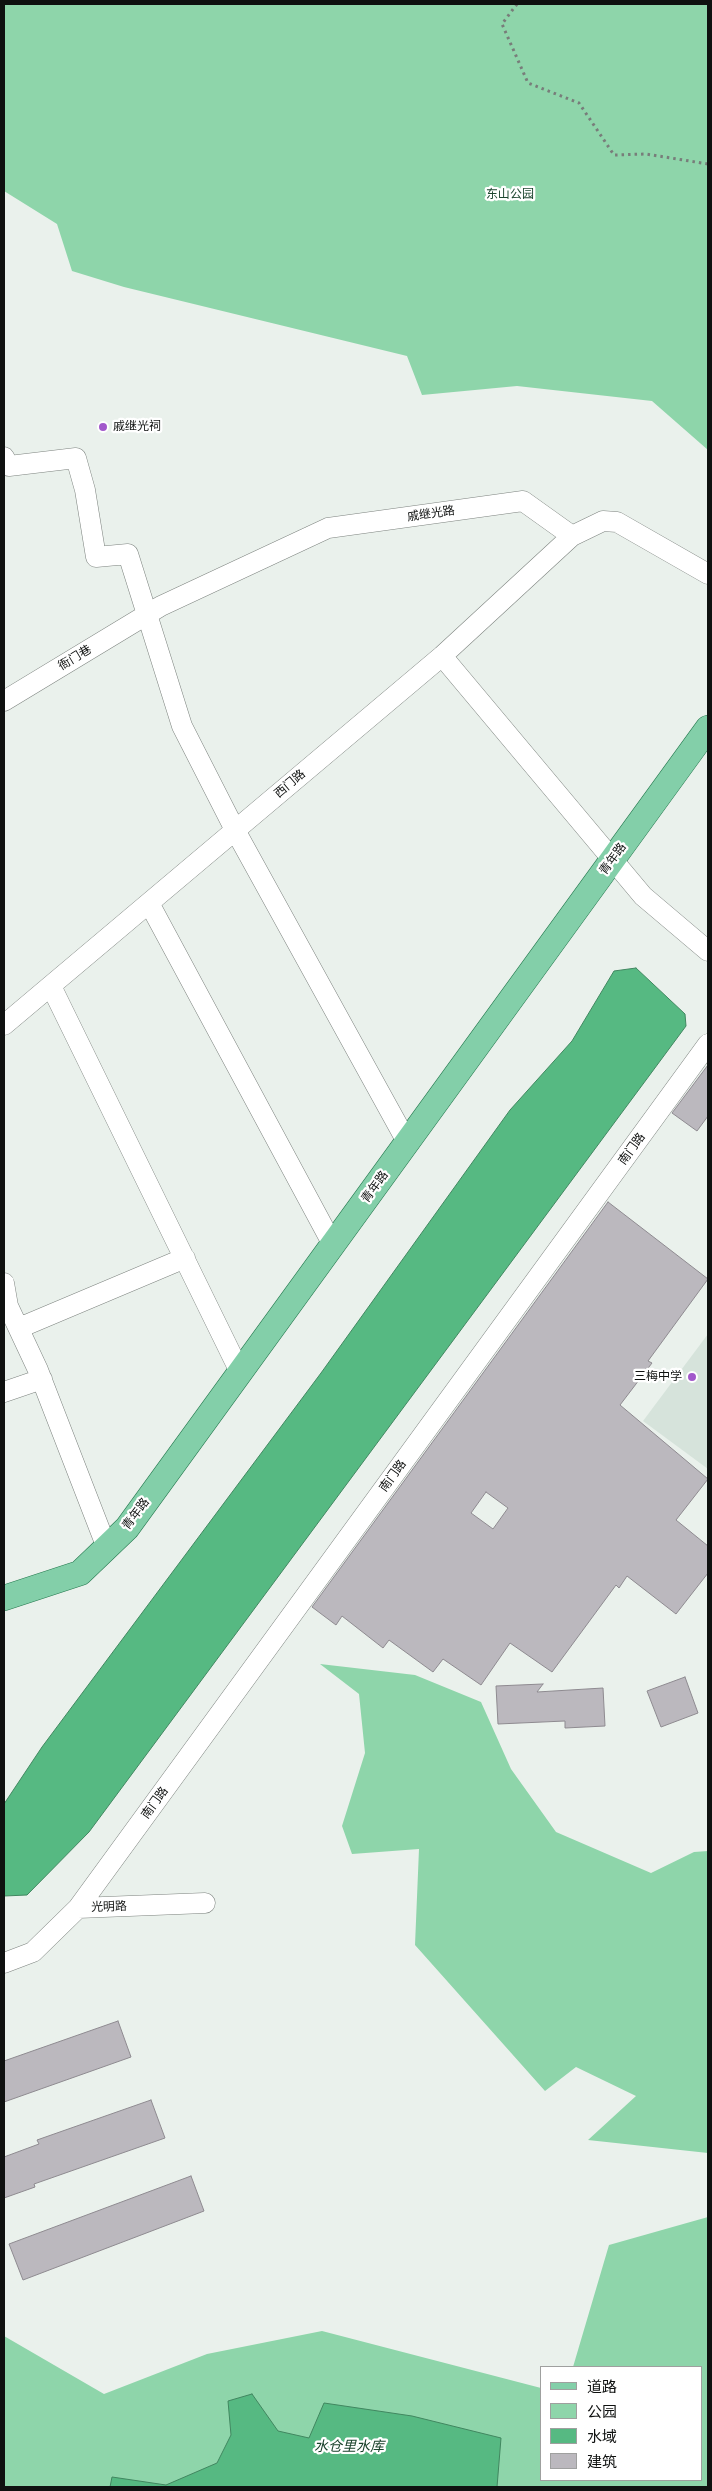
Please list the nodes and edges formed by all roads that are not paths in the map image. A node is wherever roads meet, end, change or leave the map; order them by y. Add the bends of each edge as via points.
1 (4, 458) edge
2 (572, 536) junction
3 (708, 574) edge
4 (145, 616) junction
5 (442, 656) junction
6 (4, 701) edge
7 (708, 728) edge
8 (235, 830) junction
9 (613, 860) junction
10 (149, 903) junction
11 (708, 950) edge
12 (50, 986) junction
13 (4, 1025) edge
14 (708, 1044) edge
15 (407, 1142) junction
16 (333, 1244) junction
17 (185, 1258) junction
18 (4, 1283) edge
19 (19, 1328) junction
20 (240, 1372) junction
21 (42, 1379) junction
22 (4, 1392) edge
23 (106, 1548) junction
24 (4, 1598) edge
25 (205, 1903) dead end
26 (78, 1908) junction
27 (4, 1963) edge

1 - 4 street via 9,466 76,458 96,557 128,554
2 - 3 street via 604,521 617,522
2 - 4 street, 戚继光路 via 523,502 328,528
2 - 5 street, 西门路
4 - 6 street, 衙门巷
4 - 8 street via 182,726
5 - 8 street, 西门路
5 - 9 street
7 - 9 main road, 青年路
8 - 10 street, 西门路
8 - 15 street
9 - 11 street via 643,896
9 - 15 main road, 青年路
10 - 12 street, 西门路
10 - 16 street
12 - 13 street, 西门路
12 - 17 street
14 - 26 street, 南门路
15 - 16 main road, 青年路
16 - 20 main road, 青年路
17 - 19 street
17 - 20 street
18 - 19 street via 8,1306
19 - 21 street
20 - 23 main road, 青年路 via 127,1528
21 - 22 street
21 - 23 street
23 - 24 main road, 青年路 via 80,1573
25 - 26 street, 光明路
26 - 27 street, 光明路 via 33,1952

